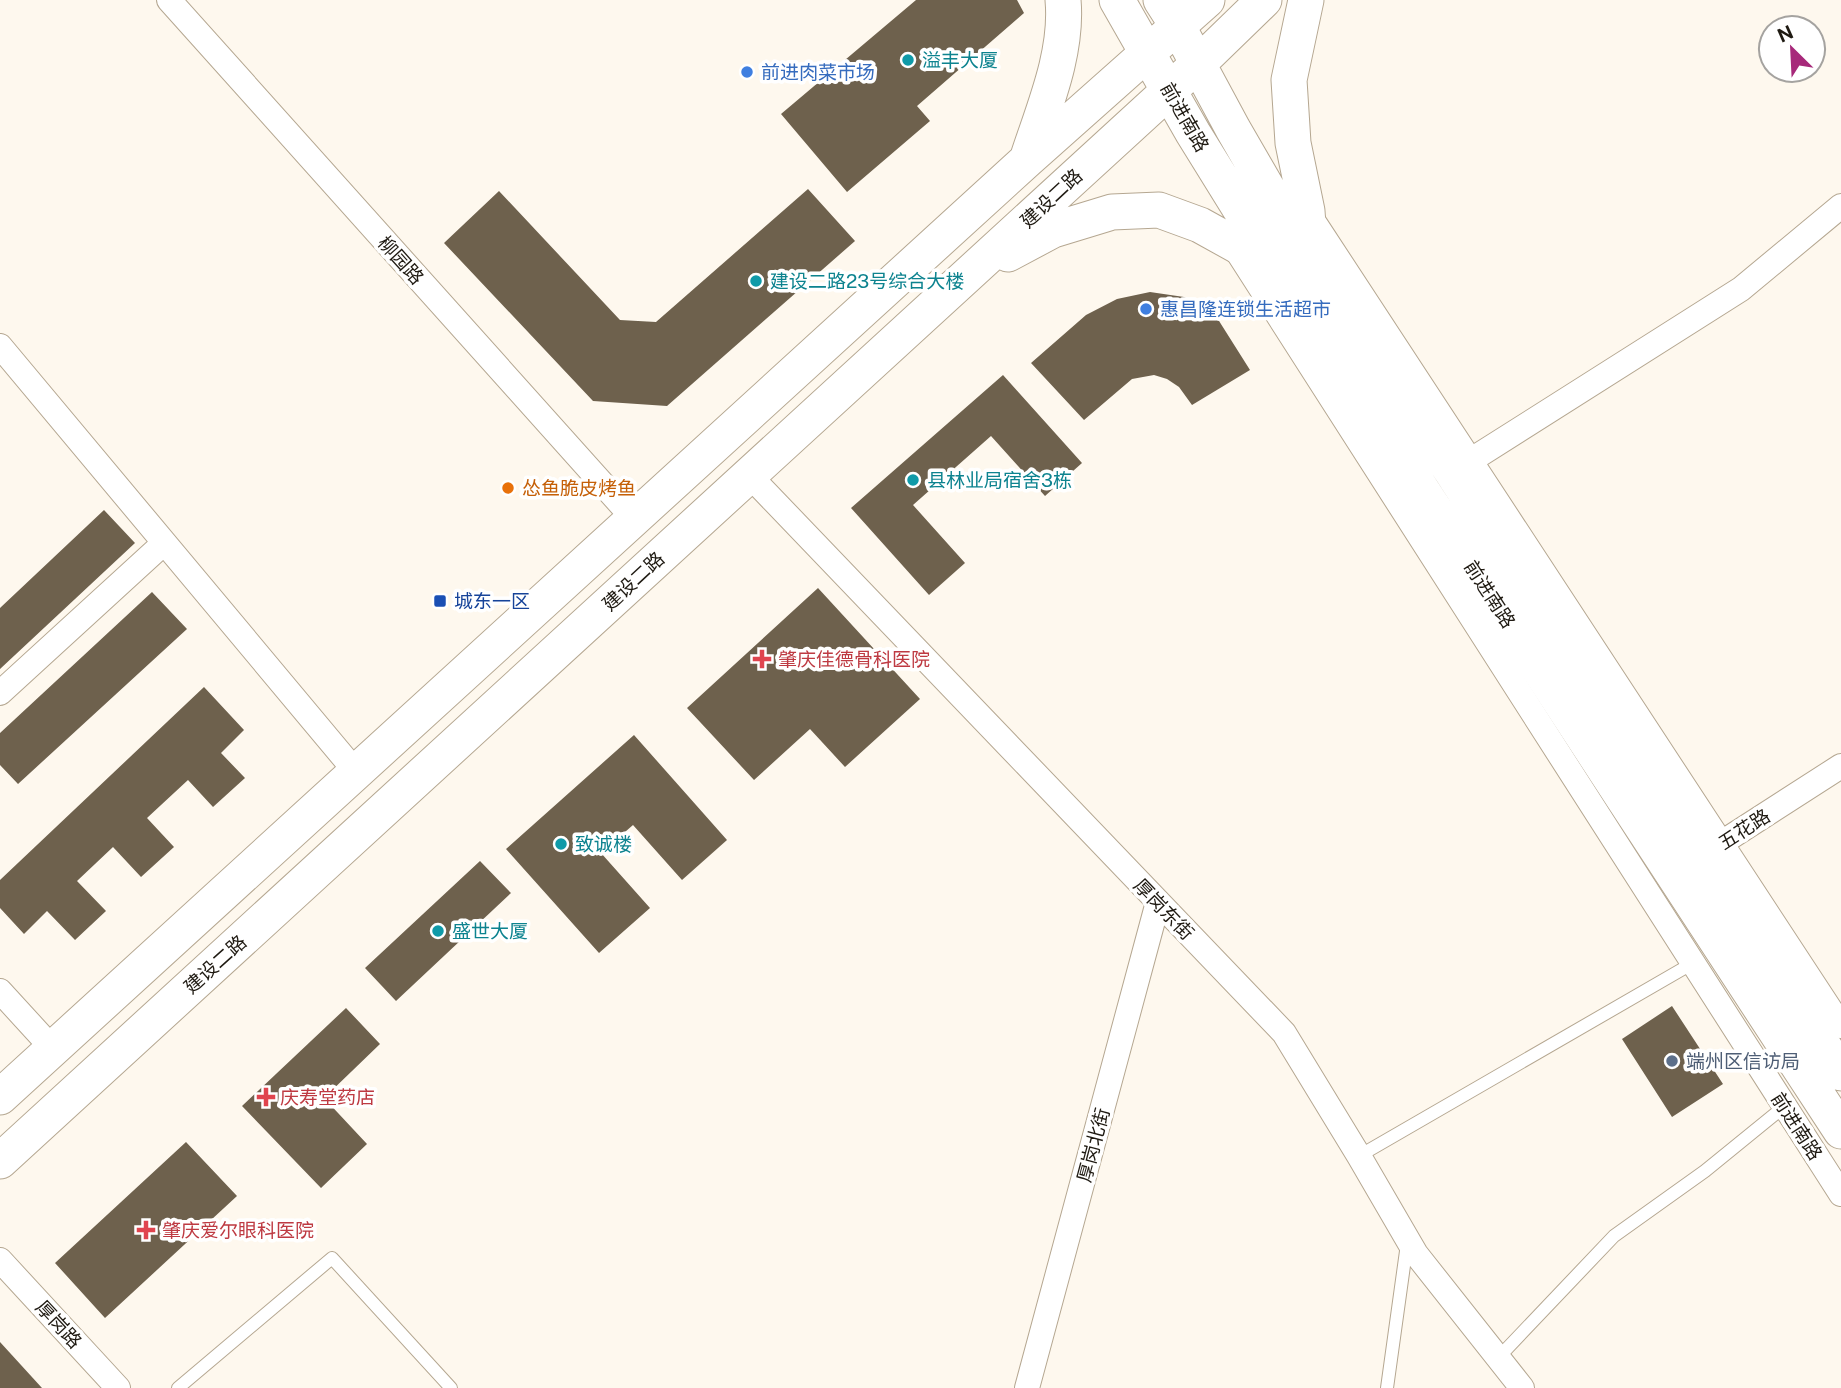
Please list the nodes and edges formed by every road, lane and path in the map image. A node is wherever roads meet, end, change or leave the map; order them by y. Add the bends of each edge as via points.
1 (169, 0) edge
2 (1063, 0) edge
3 (1117, 0) edge
4 (1207, 0) edge
5 (1264, 0) edge
6 (1306, 0) edge
7 (1169, 13) edge
8 (1147, 52) junction
9 (1198, 64) junction
10 (1168, 89) junction
11 (1027, 160) junction
12 (1841, 206) edge
13 (1307, 211) junction
14 (1233, 244) junction
15 (1311, 264) junction
16 (1276, 267) junction
17 (965, 276) junction
18 (1354, 282) junction
19 (1281, 319) junction
20 (0, 346) edge
21 (1461, 466) junction
22 (749, 475) junction
23 (1411, 498) junction
24 (634, 519) junction
25 (164, 543) junction
26 (0, 693) edge
27 (1841, 766) edge
28 (356, 772) junction
29 (1686, 866) junction
30 (1158, 902) junction
31 (1693, 963) junction
32 (0, 991) edge
33 (1841, 1026) edge
34 (53, 1049) junction
35 (1841, 1073) edge
36 (0, 1097) edge
37 (1785, 1106) junction
38 (1841, 1131) edge
39 (1359, 1156) junction
40 (0, 1161) edge
41 (1841, 1194) edge
42 (1408, 1240) junction
43 (0, 1260) edge
44 (1499, 1358) junction
45 (118, 1388) edge
46 (178, 1388) edge
47 (451, 1388) edge
48 (1027, 1388) edge
49 (1387, 1388) edge
50 (1522, 1388) edge

1 - 24 street, 柳园路
2 - 11 street via 1062,37
3 - 8 street, 前进南路
4 - 7 street
5 - 9 street, 建设二路
6 - 13 street via 1289,80 1293,143
7 - 8 street
7 - 9 street, 前进南路
8 - 10 street, 前进南路
8 - 11 street
9 - 10 street, 建设二路
9 - 15 street, 前进南路
10 - 16 street, 前进南路
10 - 17 street, 建设二路
11 - 24 street
12 - 21 street via 1741,289
13 - 15 street
13 - 18 street, 前进南路
14 - 16 street
14 - 17 street via 1200,225 1159,211 1112,212 1053,230
14 - 19 street, 前进南路
15 - 18 street
15 - 21 street, 前进南路
16 - 19 street
16 - 23 street, 前进南路
17 - 22 street, 建设二路
18 - 21 street, 前进南路
19 - 23 street, 前进南路
20 - 25 street
21 - 23 street
21 - 29 street, 前进南路
22 - 30 street, 厚岗东街
22 - 40 street, 建设二路
23 - 29 street, 前进南路
24 - 28 street
25 - 26 street
25 - 28 street
27 - 29 street, 五花路
28 - 34 street
29 - 31 street, 前进南路
29 - 33 street, 前进南路
29 - 35 street, 前进南路
29 - 38 street, 前进南路
30 - 39 street, 厚岗东街 via 1284,1033
30 - 48 street, 厚岗北街
31 - 37 street, 前进南路
31 - 39 lane
32 - 34 street
34 - 36 street
37 - 41 street, 前进南路
37 - 44 lane via 1614,1236
39 - 42 street, 厚岗东街
42 - 44 street, 厚岗东街
42 - 49 lane
43 - 45 street, 厚岗路
44 - 50 street, 厚岗东街
46 - 47 lane via 332,1258

